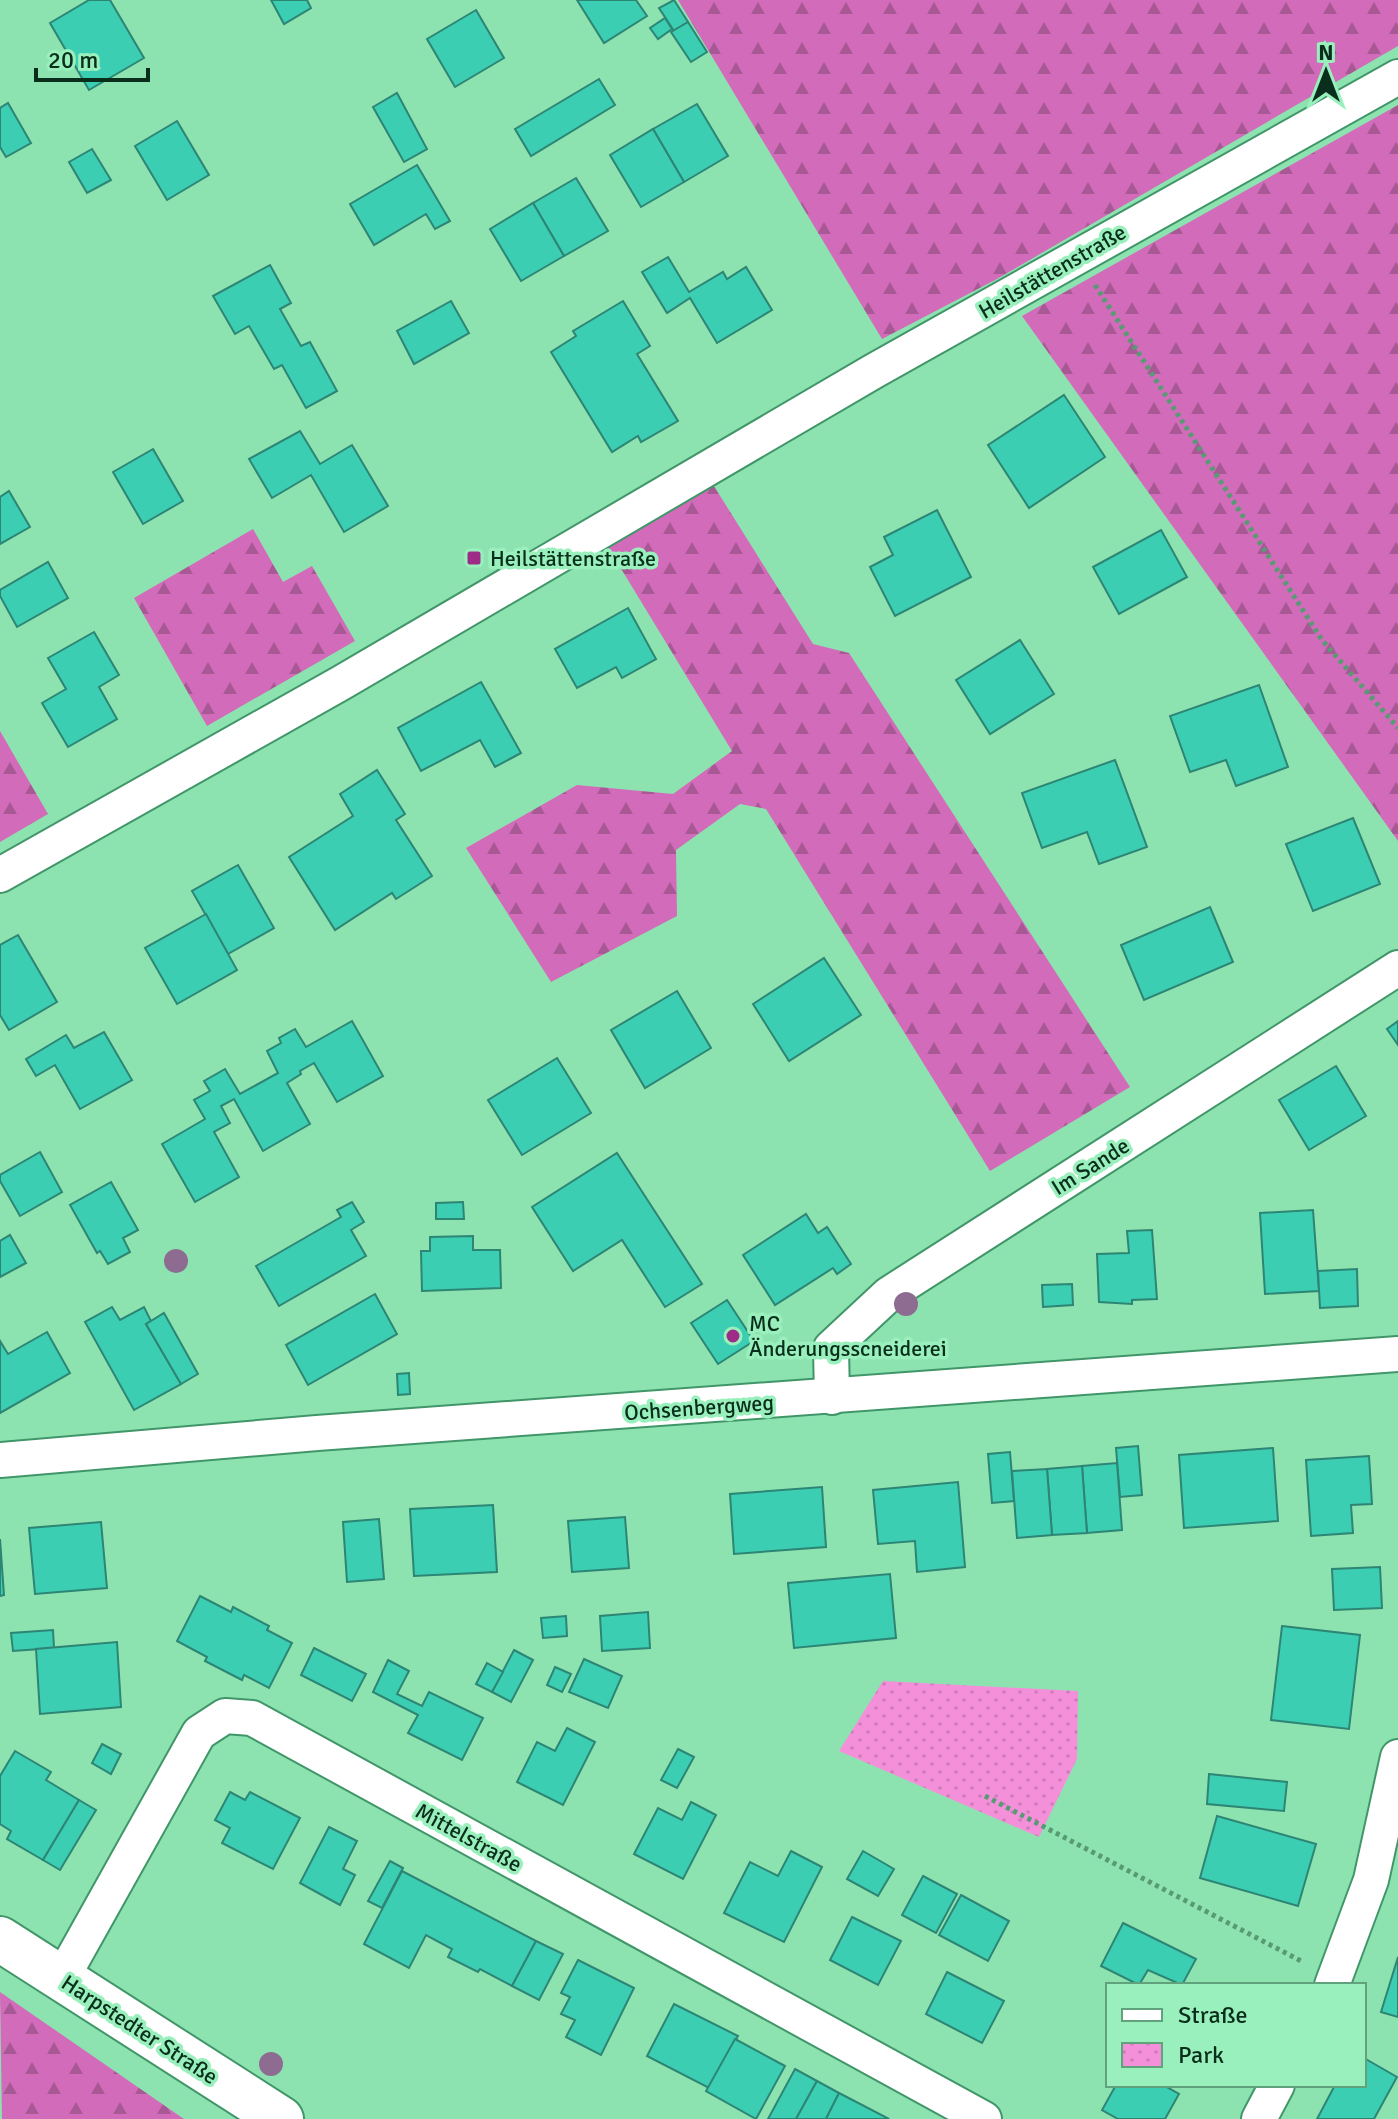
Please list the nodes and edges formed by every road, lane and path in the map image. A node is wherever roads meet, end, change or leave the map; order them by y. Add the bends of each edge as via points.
1 (1398, 77) edge
2 (1077, 257) junction
3 (1398, 728) edge
4 (0, 875) edge
5 (1398, 968) edge
6 (1398, 1354) edge
7 (832, 1397) junction
8 (0, 1460) edge
9 (1398, 1757) edge
10 (985, 1796) dead end
11 (0, 1939) edge
12 (62, 1978) junction
13 (1334, 1982) edge
14 (1276, 2087) edge
15 (281, 2119) edge
16 (984, 2119) edge
17 (1259, 2119) edge

1 - 2 street, Heilstättenstraße
2 - 3 path via 1322,640
2 - 4 street, Heilstättenstraße
5 - 7 street, Im Sande via 889,1294 831,1348
6 - 7 street, Ochsenbergweg
7 - 8 street, Ochsenbergweg
9 - 13 street via 1371,1880
10 - 13 path
11 - 12 main road, Harpstedter Straße
12 - 15 main road, Harpstedter Straße
12 - 16 street, Mittelstraße via 199,1733 225,1716 252,1718
14 - 17 street

